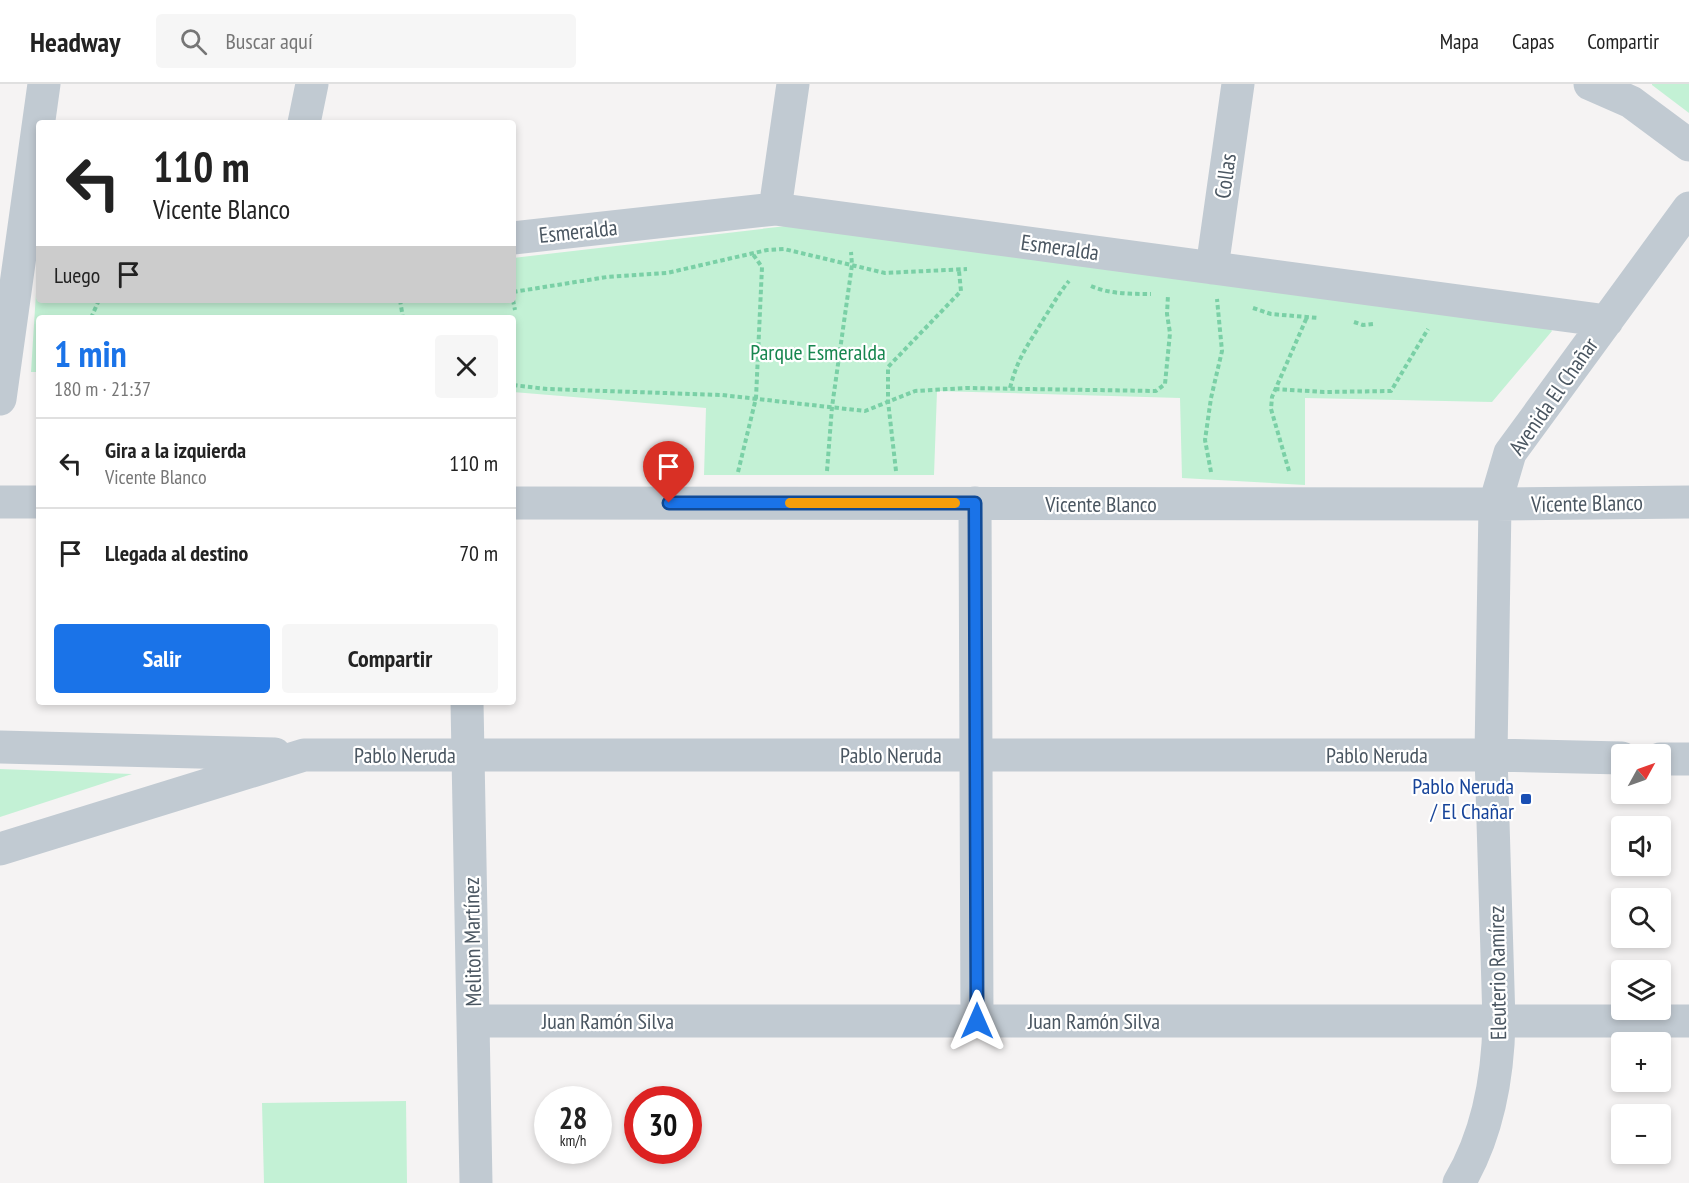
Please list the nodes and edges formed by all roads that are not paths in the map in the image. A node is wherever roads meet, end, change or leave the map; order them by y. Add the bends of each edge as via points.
1 (44, 84) edge
2 (312, 84) edge
3 (793, 84) edge
4 (1238, 84) edge
5 (1590, 84) edge
6 (1632, 93) edge
7 (41, 120) edge
8 (305, 120) edge
9 (1689, 145) edge
10 (36, 174) edge
11 (1689, 208) edge
12 (775, 209) junction
13 (516, 238) edge
14 (30, 242) edge
15 (1212, 288) junction
16 (1607, 321) junction
17 (0, 399) edge
18 (0, 502) edge
19 (36, 502) edge
20 (1689, 502) edge
21 (516, 503) edge
22 (975, 503) junction
23 (1495, 504) junction
24 (467, 705) edge
25 (0, 747) edge
26 (304, 755) junction
27 (468, 755) junction
28 (976, 755) junction
29 (1491, 755) junction
30 (1611, 758) edge
31 (1671, 759) edge
32 (1689, 759) edge
33 (0, 849) edge
34 (473, 1021) junction
35 (977, 1021) junction
36 (1689, 1021) edge
37 (1499, 1022) junction
38 (1465, 1181) edge
39 (476, 1183) edge

1 - 7 street
2 - 8 street
3 - 12 street
4 - 15 street, Collas
5 - 6 street
6 - 9 street
10 - 14 street
11 - 16 street, Avenida El Chañar
12 - 13 street, Esmeralda
12 - 15 street, Esmeralda
14 - 17 street
15 - 16 street, Esmeralda
16 - 23 street, Avenida El Chañar via 1510,453
18 - 19 street
20 - 23 street, Vicente Blanco
21 - 22 street, Vicente Blanco
22 - 23 street, Vicente Blanco
22 - 28 street
23 - 29 street, Avenida El Chañar
24 - 27 street, Meliton Martínez
25 - 26 street, Pablo Neruda
26 - 27 street, Pablo Neruda
26 - 33 street, Pablo Neruda
27 - 28 street, Pablo Neruda
27 - 34 street, Meliton Martínez
28 - 29 street, Pablo Neruda
28 - 35 street
29 - 30 street, Pablo Neruda
29 - 37 street, Eleuterio Ramírez
31 - 32 street
34 - 35 street, Juan Ramón Silva
34 - 39 street, Meliton Martínez
35 - 37 street, Juan Ramón Silva
36 - 37 street, Juan Ramón Silva
37 - 38 street, Eleuterio Ramírez via 1495,1082

